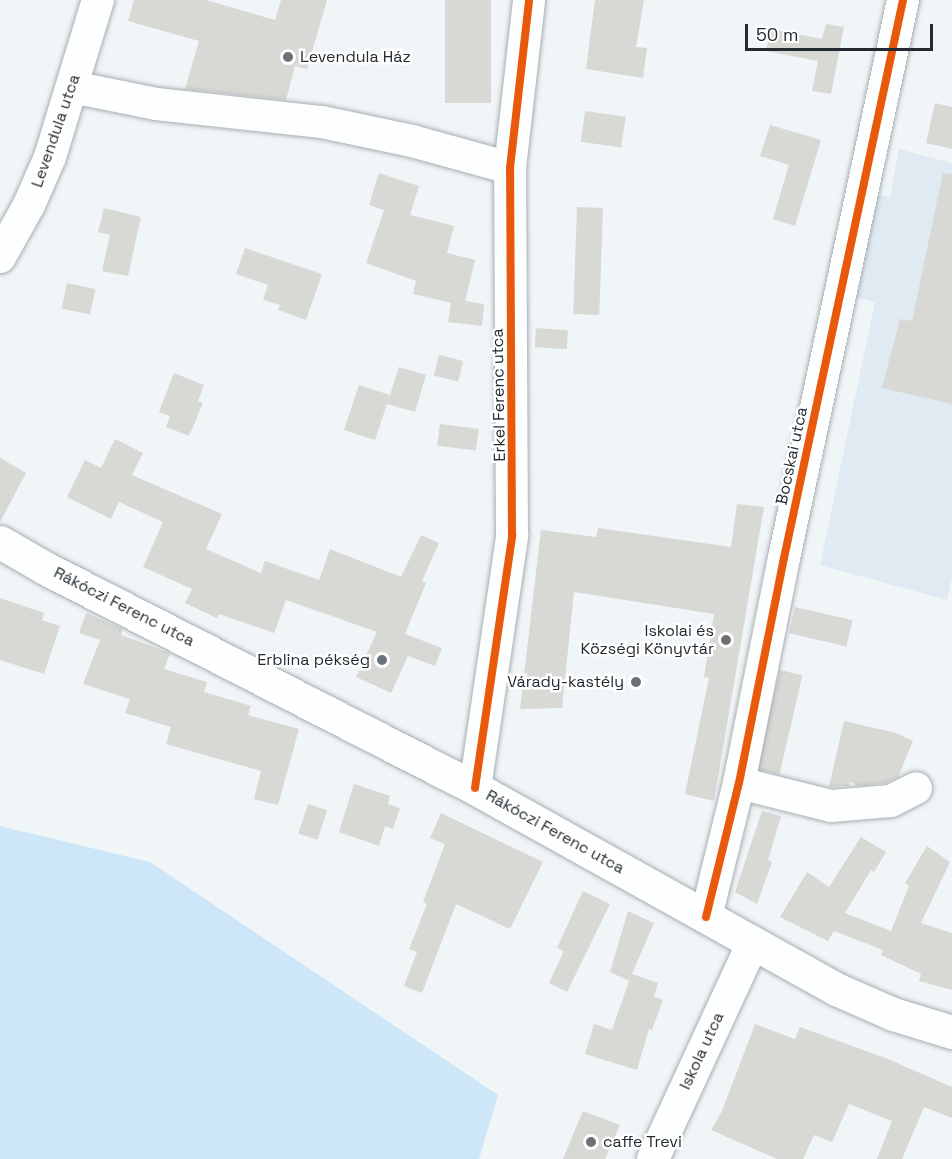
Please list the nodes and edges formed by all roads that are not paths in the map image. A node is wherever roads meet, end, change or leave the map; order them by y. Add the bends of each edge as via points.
1 (98, 0) edge
2 (529, 0) edge
3 (903, 0) edge
4 (72, 87) junction
5 (510, 168) junction
6 (0, 257) edge
7 (0, 542) edge
8 (740, 783) junction
9 (475, 788) junction
10 (916, 788) dead end
11 (706, 918) junction
12 (753, 943) junction
13 (952, 1032) edge
14 (653, 1159) edge

1 - 4 street, Levendula utca
2 - 5 street, Erkel Ferenc utca
3 - 8 street, Bocskai utca
4 - 5 street via 156,104 322,122
4 - 6 street, Levendula utca via 50,157
5 - 9 street, Erkel Ferenc utca via 512,536
7 - 9 main road, Rákóczi Ferenc utca
8 - 10 street via 831,806 891,801
8 - 11 street, Bocskai utca
9 - 11 main road, Rákóczi Ferenc utca
11 - 12 main road, Rákóczi Ferenc utca
12 - 13 main road, Rákóczi Ferenc utca via 836,989 893,1014
12 - 14 street, Iskola utca

